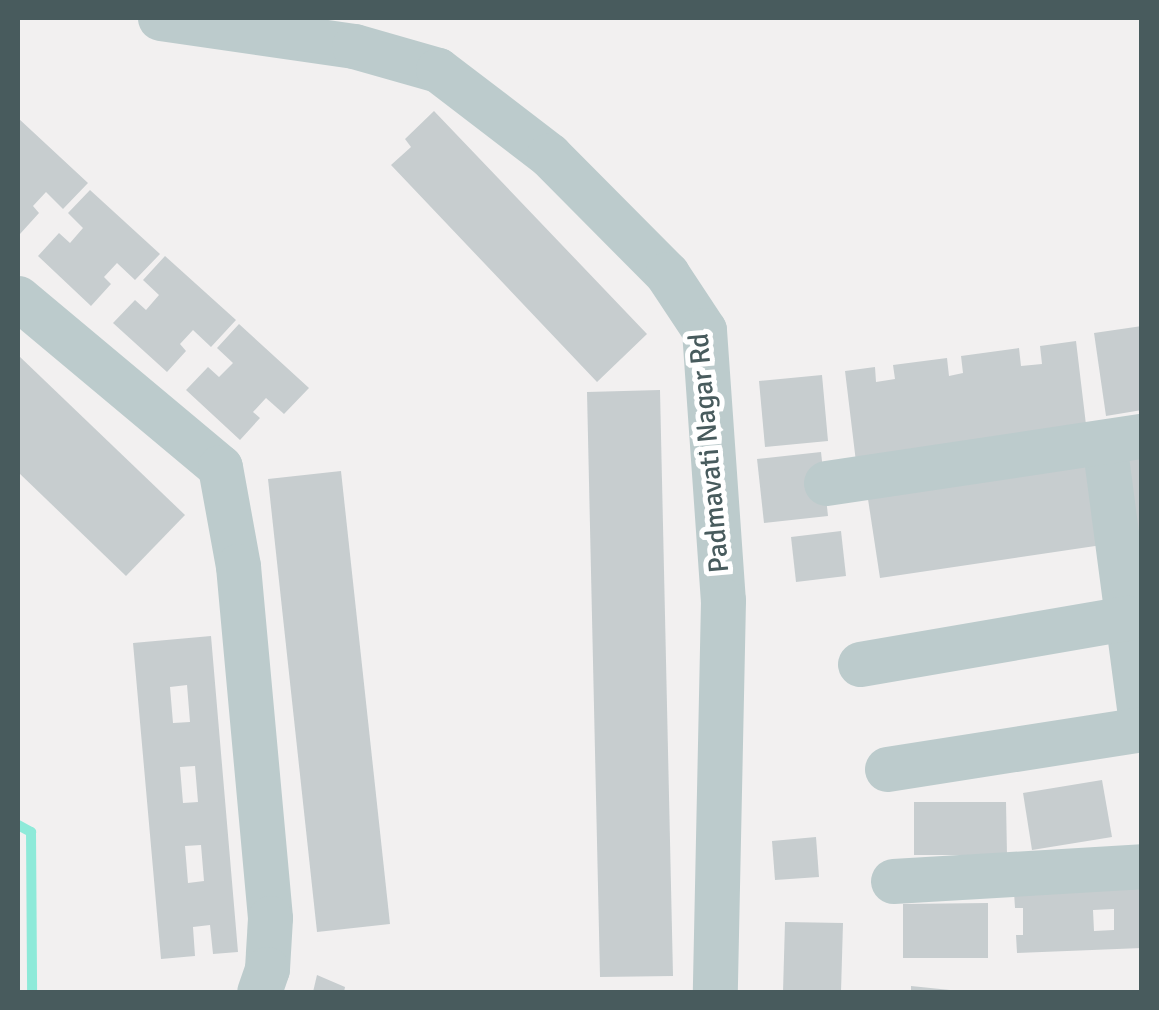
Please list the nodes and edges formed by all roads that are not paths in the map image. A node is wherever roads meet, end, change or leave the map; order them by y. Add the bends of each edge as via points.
1 (160, 18) edge
2 (18, 298) edge
3 (1123, 439) edge
4 (826, 483) dead end
5 (1127, 618) junction
6 (860, 664) dead end
7 (1142, 730) edge
8 (887, 769) dead end
9 (1142, 866) edge
10 (893, 881) dead end
11 (259, 992) edge
12 (715, 992) edge

1 - 12 street, Padmavati Nagar Rd via 354,46 438,70 549,155 667,274 704,330 723,600
2 - 11 street via 220,467 238,566 270,918
3 - 4 street
3 - 5 street
5 - 6 street
5 - 7 street
7 - 8 street
9 - 10 street

